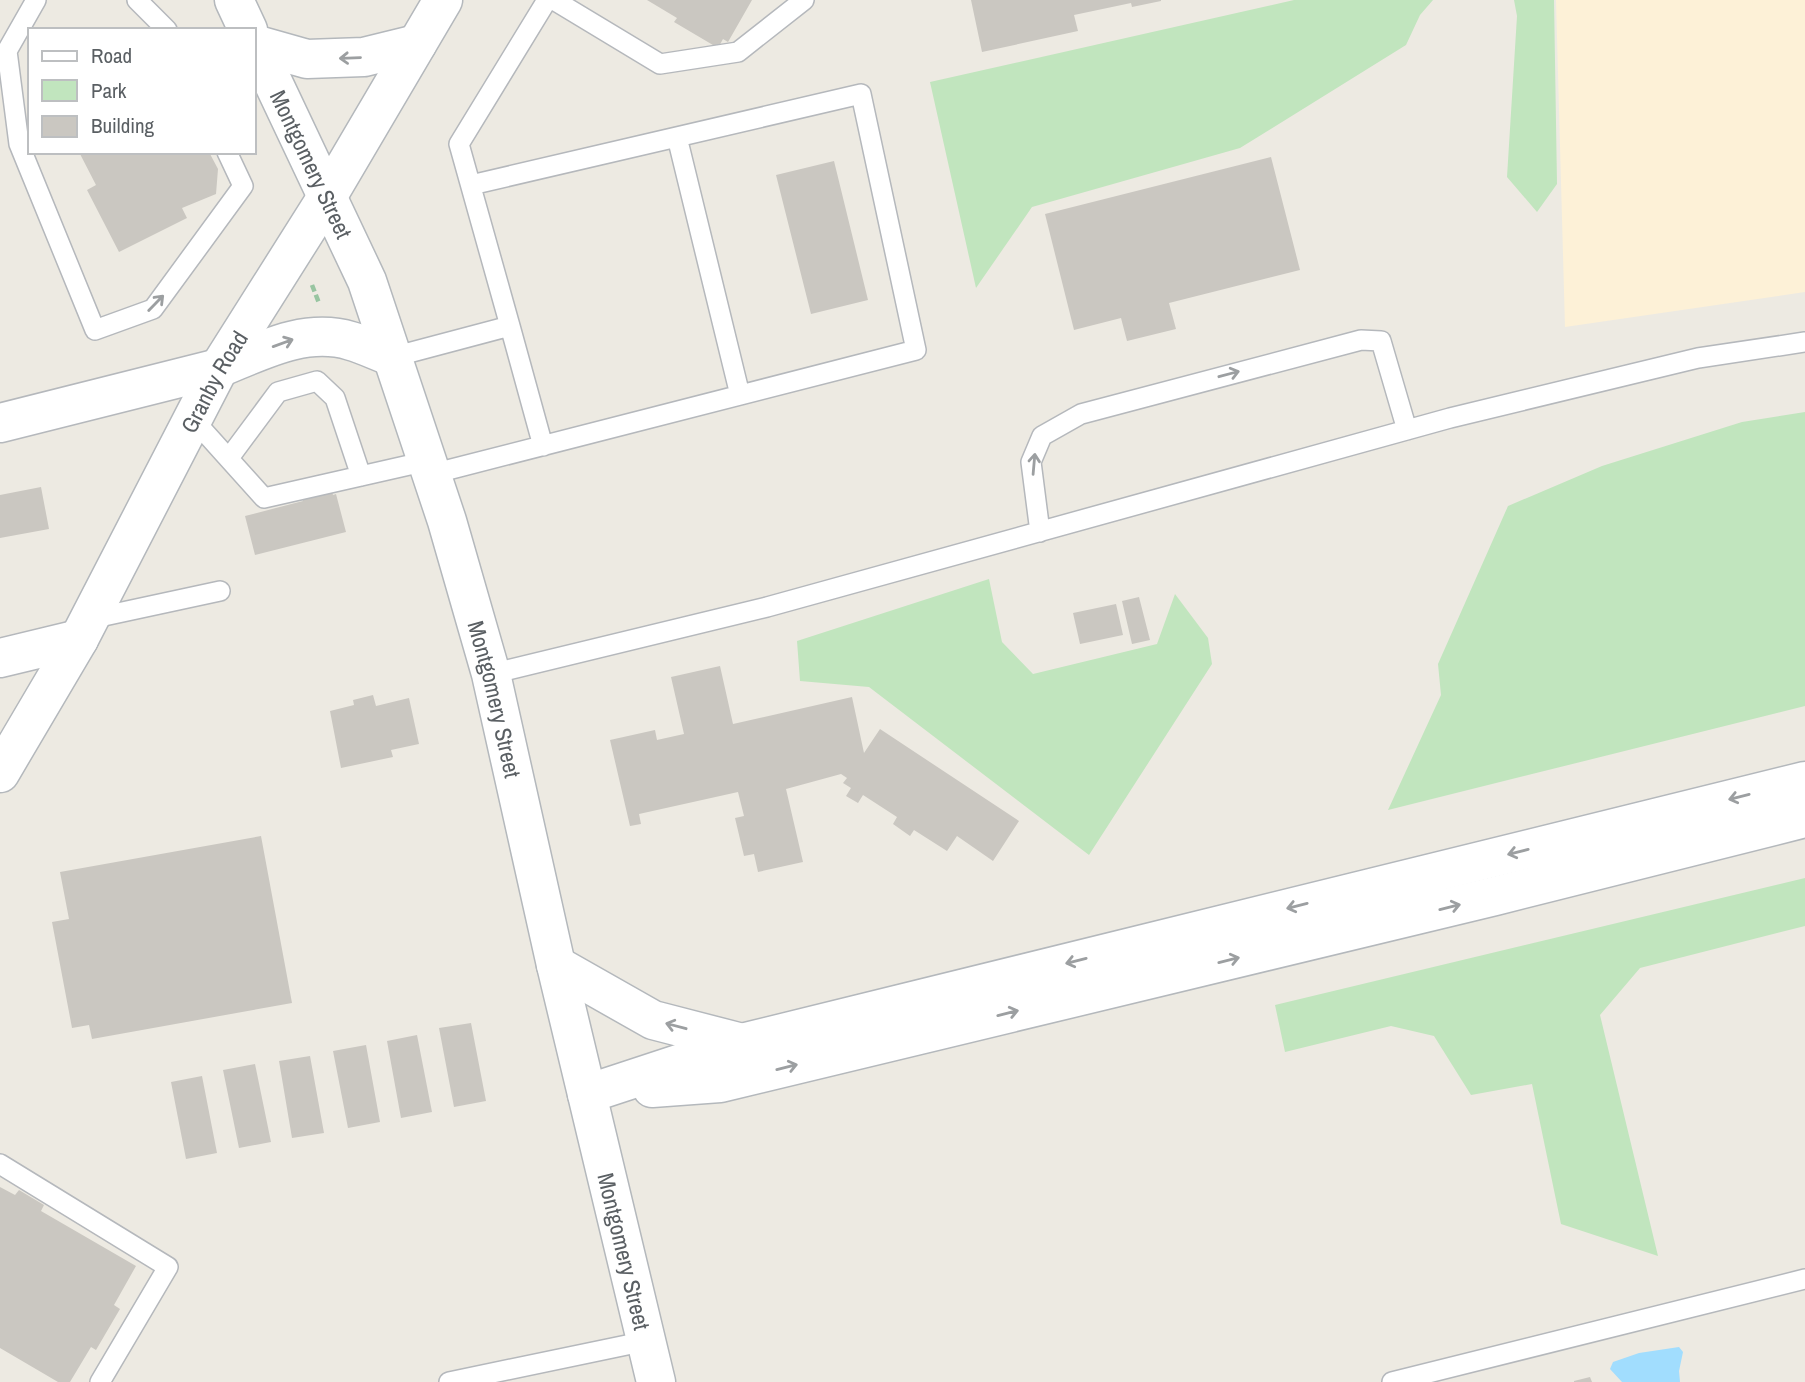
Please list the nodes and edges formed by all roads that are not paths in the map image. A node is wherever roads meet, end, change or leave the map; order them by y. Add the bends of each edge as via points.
1 (36, 0) edge
2 (137, 0) edge
3 (234, 0) edge
4 (547, 0) edge
5 (554, 0) edge
6 (804, 0) edge
7 (438, 2) edge
8 (165, 28) edge
9 (247, 28) edge
10 (256, 44) edge
11 (417, 44) junction
12 (256, 47) edge
13 (677, 137) junction
14 (228, 154) edge
15 (471, 185) junction
16 (327, 197) junction
17 (510, 326) junction
18 (1805, 342) edge
19 (393, 357) junction
20 (219, 368) junction
21 (740, 395) junction
22 (192, 418) junction
23 (0, 423) edge
24 (1407, 430) junction
25 (543, 446) junction
26 (229, 458) junction
27 (429, 468) junction
28 (361, 476) junction
29 (1040, 532) junction
30 (220, 591) dead end
31 (84, 629) junction
32 (0, 658) edge
33 (491, 674) junction
34 (0, 773) edge
35 (1805, 781) edge
36 (1805, 818) edge
37 (555, 965) junction
38 (742, 1044) junction
39 (587, 1094) junction
40 (0, 1164) edge
41 (1805, 1279) edge
42 (646, 1341) junction
43 (483, 1378) edge
44 (100, 1382) edge
45 (449, 1382) edge
46 (656, 1382) edge
47 (1392, 1382) edge

1 -> 14 lane via 7,51 19,144 95,330 153,309 243,187
2 - 8 lane
3 - 9 main road
4 - 15 lane via 459,144
5 - 6 lane via 660,64 738,52
7 - 11 main road, Granby Road
11 -> 10 main road via 364,57 307,58
11 - 16 main road, Granby Road
12 - 16 main road, Montgomery Street
13 - 15 lane
13 - 21 lane
13 - 21 lane via 861,94 916,349
15 - 17 lane
16 - 19 main road, Montgomery Street via 367,281
16 - 20 main road, Granby Road
17 - 19 lane
17 - 25 lane
18 - 24 lane via 1698,358
20 -> 19 main road via 293,339 320,336 350,340
19 - 27 main road, Montgomery Street
20 - 22 main road, Granby Road
20 - 23 main road
21 - 25 lane
22 - 26 lane
22 - 31 main road, Granby Road
24 - 29 lane
29 -> 24 lane via 1031,462 1042,436 1081,414 1361,340 1381,341
25 - 27 lane
26 - 28 lane via 264,498
26 - 28 lane via 278,392 317,381 335,398
27 - 28 lane
27 - 33 main road, Montgomery Street
29 - 33 lane via 767,607
30 - 31 lane
31 - 32 main road
31 - 34 main road, Granby Road
33 - 37 main road, Montgomery Street
35 -> 38 main road
39 -> 36 main road via 720,1083
38 -> 37 main road via 653,1020
37 - 39 main road, Montgomery Street
38 - 39 main road
39 - 42 main road, Montgomery Street
40 - 44 lane via 168,1267
41 - 47 lane
42 - 43 lane
42 - 46 main road, Montgomery Street
43 - 45 lane

